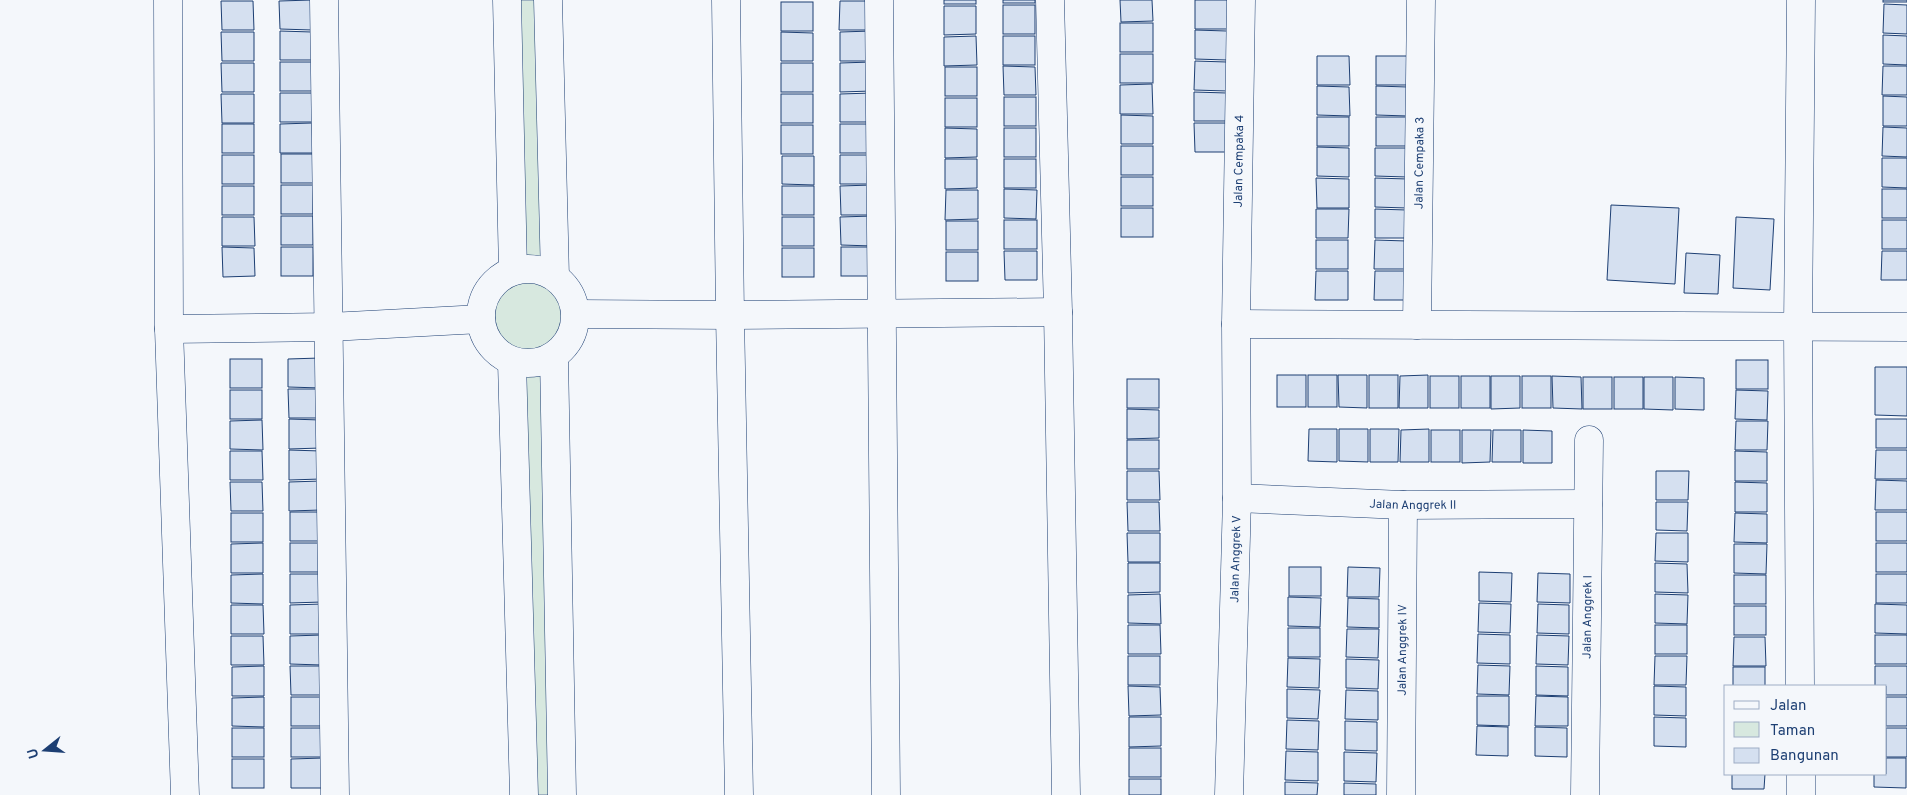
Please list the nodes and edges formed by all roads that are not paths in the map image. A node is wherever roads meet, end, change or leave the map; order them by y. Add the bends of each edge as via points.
1 (168, 0) edge
2 (324, 0) edge
3 (507, 0) edge
4 (548, 0) edge
5 (726, 0) edge
6 (879, 0) edge
7 (1050, 0) edge
8 (1240, 0) edge
9 (1421, 0) edge
10 (1801, 0) edge
11 (514, 271) junction
12 (555, 276) junction
13 (1058, 312) junction
14 (882, 313) junction
15 (576, 314) junction
16 (730, 316) junction
17 (481, 319) junction
18 (1236, 324) junction
19 (1417, 324) junction
20 (330, 327) junction
21 (1798, 327) junction
22 (1907, 327) edge
23 (169, 329) junction
24 (554, 356) junction
25 (512, 362) junction
26 (1589, 440) dead end
27 (1237, 498) junction
28 (1588, 504) junction
29 (1403, 505) junction
30 (1800, 685) edge
31 (1801, 775) edge
32 (185, 795) edge
33 (335, 795) edge
34 (524, 795) edge
35 (562, 795) edge
36 (739, 795) edge
37 (886, 795) edge
38 (1066, 795) edge
39 (1229, 795) edge
40 (1401, 795) edge
41 (1585, 795) edge
42 (1801, 795) edge

1 - 23 street
2 - 20 street
3 - 11 street
4 - 12 street
5 - 16 street
6 - 14 street
7 - 13 street
8 - 18 street, Jalan Cempaka 4
9 - 19 street, Jalan Cempaka 3
10 - 21 street
11 - 12 street via 534,269
11 - 17 street via 498,279 485,297
12 - 15 street via 567,289
13 - 14 street
13 - 38 street
14 - 16 street
14 - 37 street
15 - 16 street
15 - 24 street via 571,338
16 - 36 street
17 - 20 street
17 - 25 street via 489,343
18 - 19 street
18 - 27 street, Jalan Anggrek V
19 - 21 street
20 - 23 street
20 - 33 street
21 - 22 street
21 - 30 street
23 - 32 street
24 - 25 street via 534,364
24 - 35 street
25 - 34 street
26 - 28 street, Jalan Anggrek I
27 - 29 street, Jalan Anggrek II
27 - 39 street, Jalan Anggrek V
28 - 29 street, Jalan Anggrek II
28 - 41 street, Jalan Anggrek I
29 - 40 street, Jalan Anggrek IV
31 - 42 street

